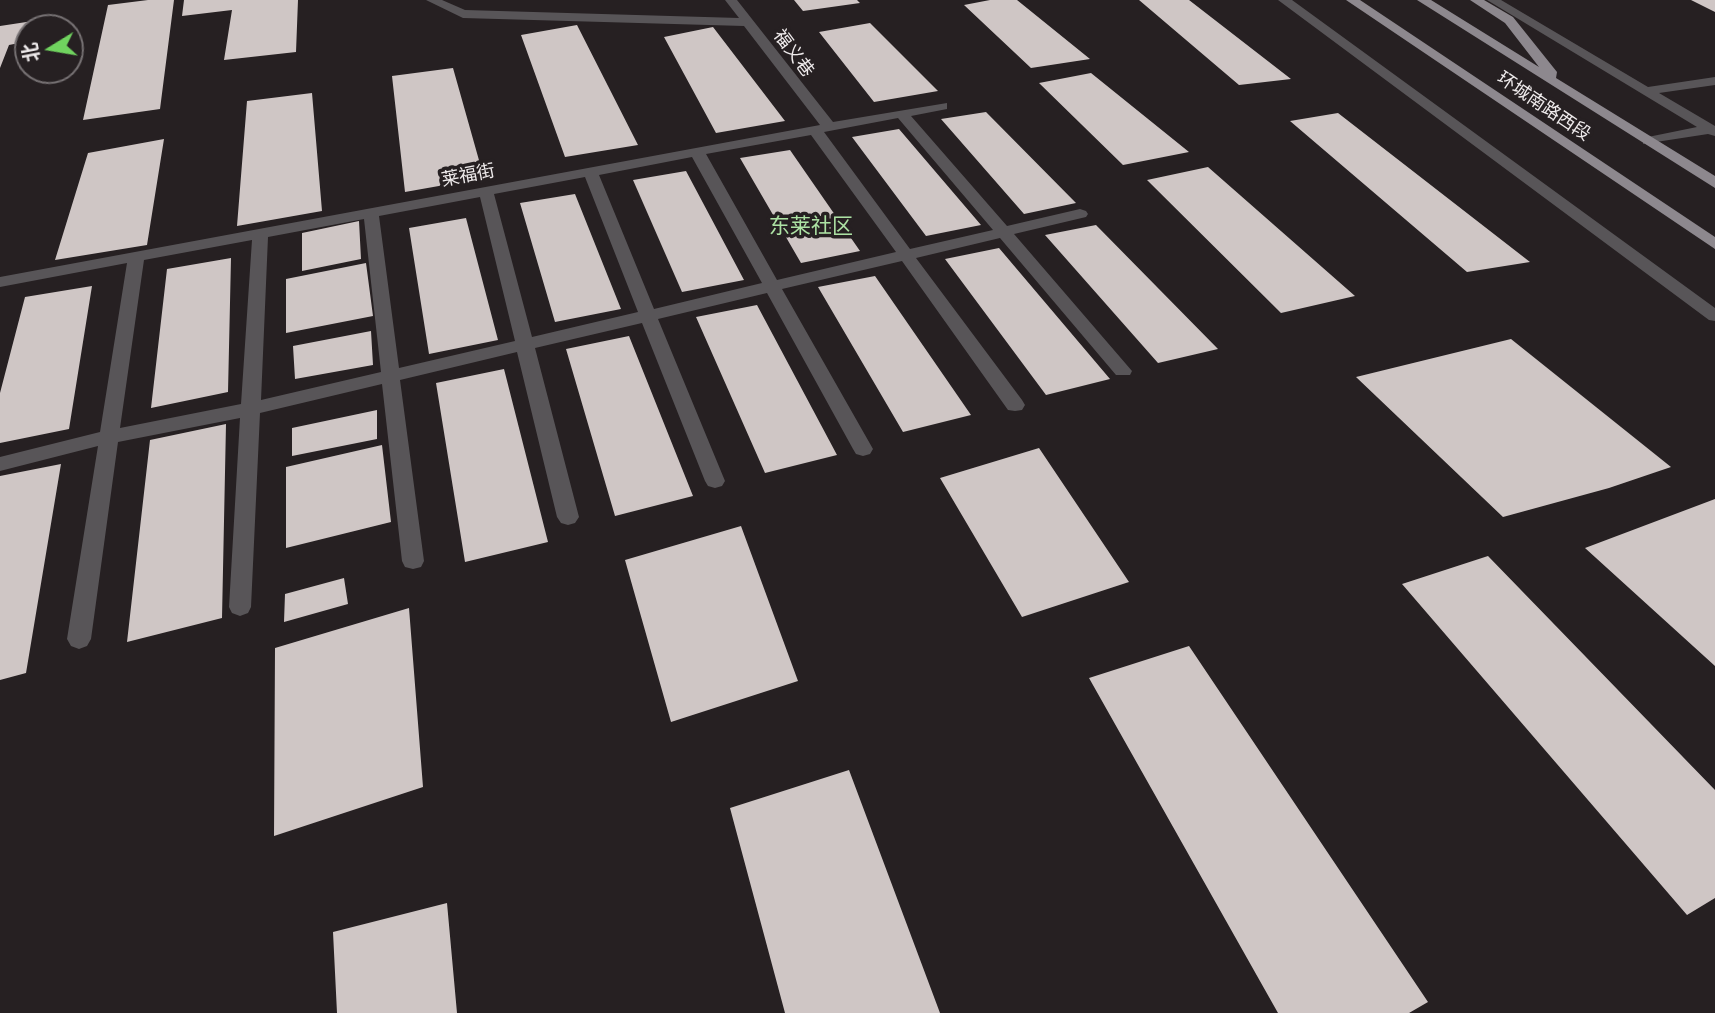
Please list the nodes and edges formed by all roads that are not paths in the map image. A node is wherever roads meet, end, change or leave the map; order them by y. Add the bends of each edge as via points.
1 (432, 0) edge
2 (731, 0) edge
3 (1284, 0) edge
4 (1352, 0) edge
5 (1423, 0) edge
6 (1476, 0) edge
7 (1493, 0) edge
8 (748, 22) junction
9 (1715, 81) edge
10 (1559, 85) junction
11 (1647, 91) junction
12 (942, 106) dead end
13 (902, 114) junction
14 (822, 128) junction
15 (1713, 131) edge
16 (1648, 141) junction
17 (697, 152) junction
18 (590, 172) junction
19 (1715, 183) edge
20 (486, 191) junction
21 (371, 212) junction
22 (1080, 214) dead end
23 (1004, 232) junction
24 (260, 233) junction
25 (1715, 244) edge
26 (906, 255) junction
27 (136, 256) junction
28 (0, 282) edge
29 (773, 286) junction
30 (648, 316) junction
31 (1715, 316) edge
32 (525, 345) junction
33 (1124, 372) dead end
34 (391, 376) junction
35 (1015, 405) dead end
36 (251, 410) junction
37 (108, 437) junction
38 (863, 449) dead end
39 (0, 464) edge
40 (715, 481) dead end
41 (568, 517) dead end
42 (414, 561) dead end
43 (240, 607) dead end
44 (79, 639) dead end

1 - 8 street via 463,14
2 - 8 street, 福义巷
3 - 31 street
4 - 25 main road, 环城南路西段
5 - 10 main road, 环城南路西段
6 - 10 main road via 1509,20
7 - 11 street
8 - 14 street, 福义巷
9 - 11 street
10 - 16 main road, 环城南路西段
11 - 15 street
12 - 13 street, 莱福街
13 - 14 street, 莱福街
13 - 23 street
14 - 17 street, 莱福街
14 - 26 street, 福义巷
15 - 16 street
16 - 19 main road, 环城南路西段
17 - 18 street, 莱福街
17 - 29 street
18 - 20 street, 莱福街
18 - 30 street
20 - 21 street, 莱福街
20 - 32 street
21 - 24 street, 莱福街
21 - 34 street
22 - 23 street
23 - 26 street
23 - 33 street
24 - 27 street, 莱福街
24 - 36 street
26 - 29 street
26 - 35 street, 福义巷
27 - 28 street, 莱福街
27 - 37 street
29 - 30 street
29 - 38 street
30 - 32 street
30 - 40 street
32 - 34 street
32 - 41 street
34 - 36 street
34 - 42 street
36 - 37 street
36 - 43 street
37 - 39 street
37 - 44 street

